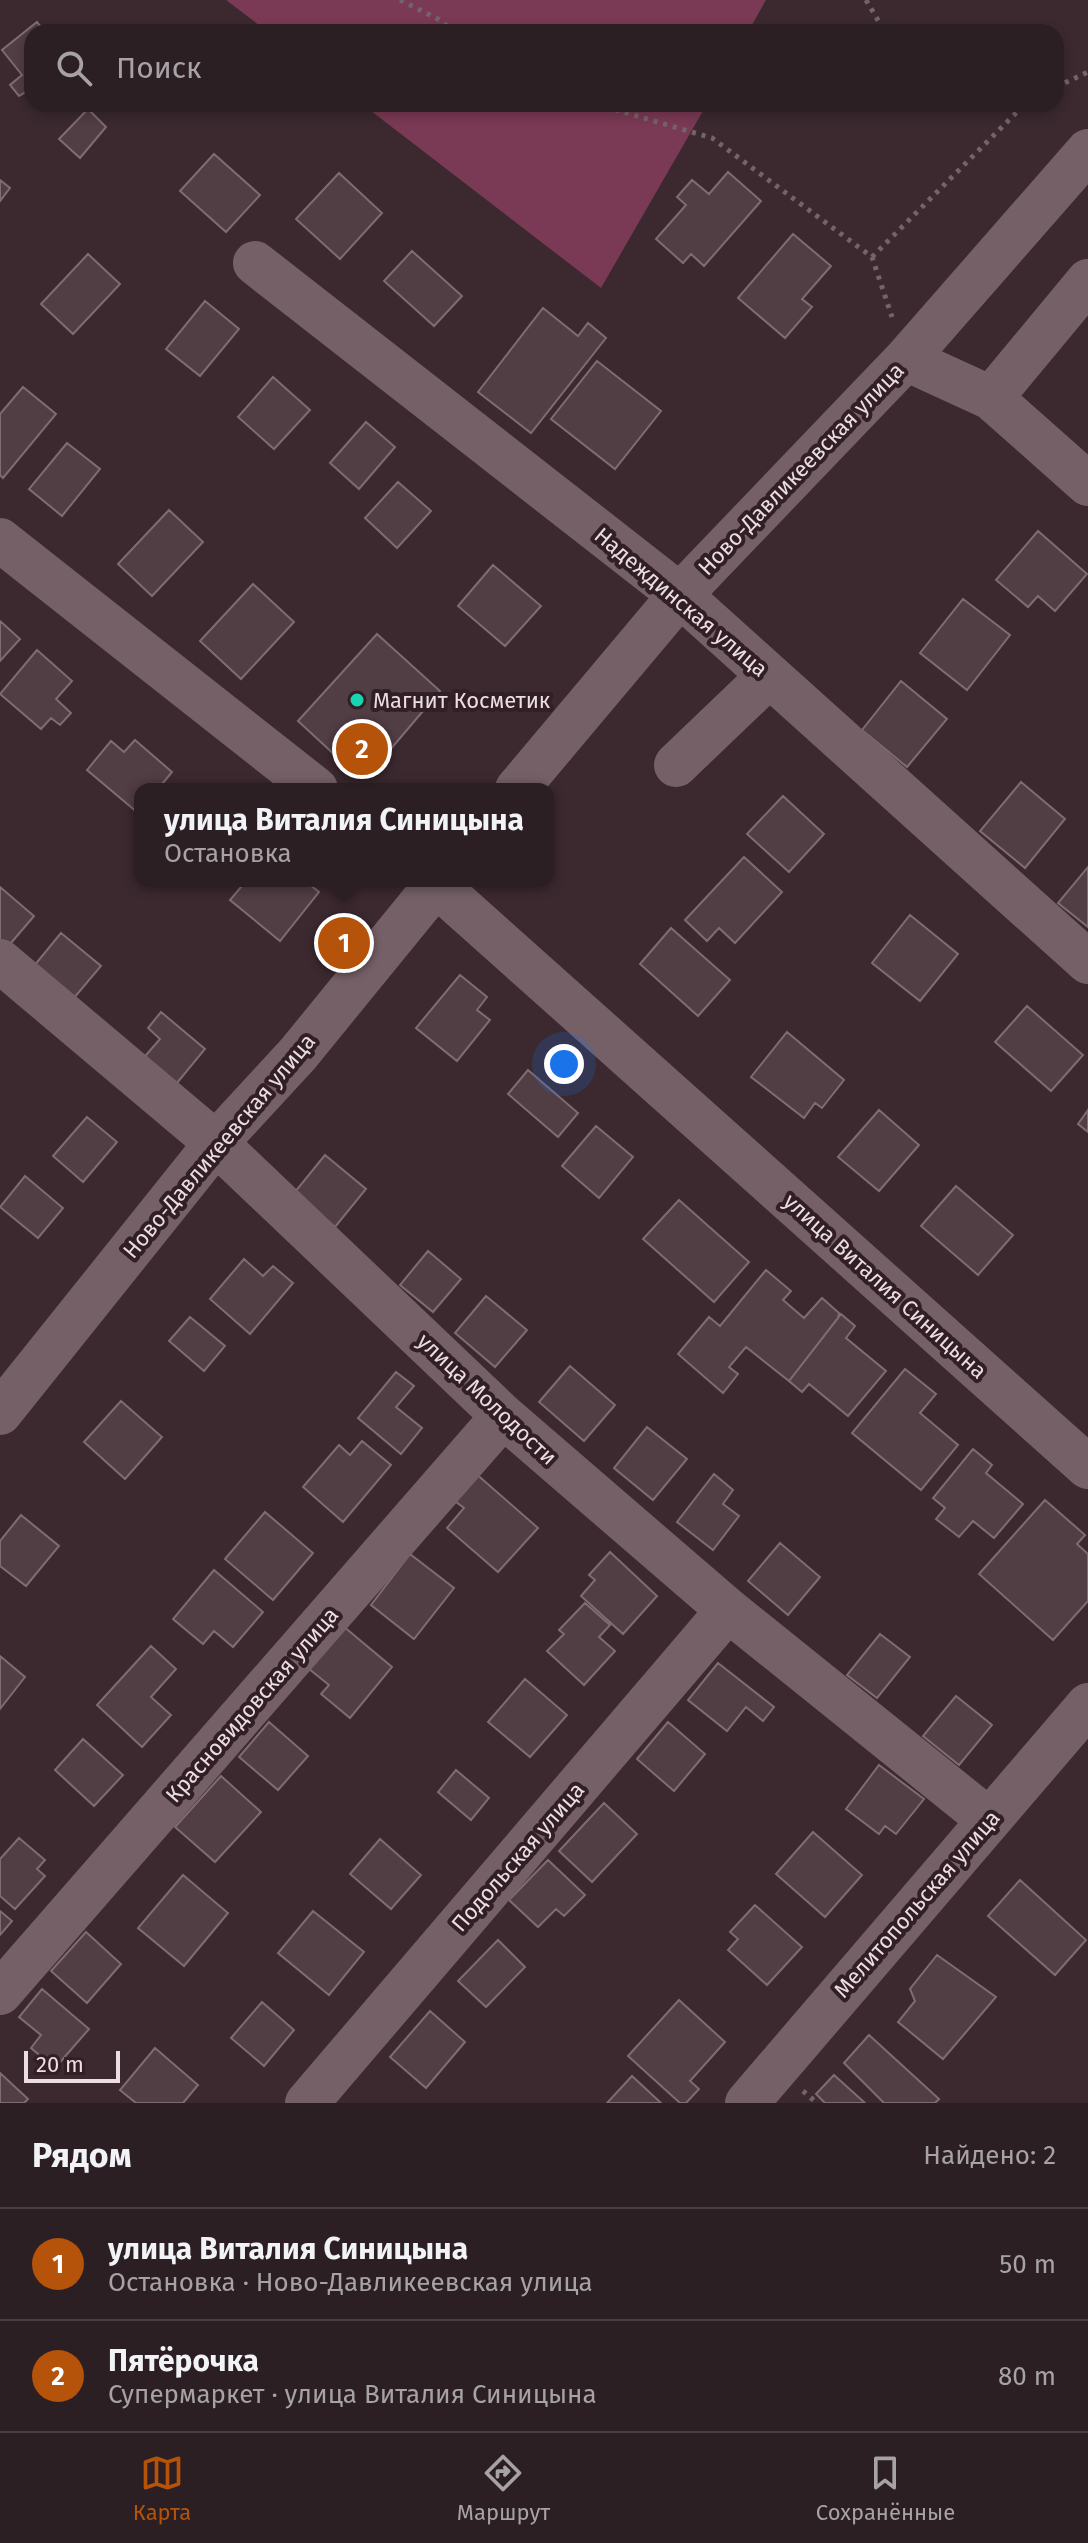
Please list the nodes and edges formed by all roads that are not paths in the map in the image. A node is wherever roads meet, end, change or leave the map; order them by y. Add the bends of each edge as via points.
1 (1088, 151) edge
2 (255, 263) dead end
3 (1088, 281) edge
4 (906, 359) junction
5 (991, 398) junction
6 (1088, 484) edge
7 (0, 540) edge
8 (680, 595) junction
9 (769, 676) junction
10 (676, 765) dead end
11 (308, 783) edge
12 (522, 783) edge
13 (432, 887) edge
14 (442, 887) edge
15 (0, 961) edge
16 (1088, 962) edge
17 (216, 1143) junction
18 (0, 1413) edge
19 (503, 1416) junction
20 (1088, 1467) edge
21 (728, 1610) junction
22 (1088, 1705) edge
23 (989, 1820) junction
24 (0, 1993) edge
25 (307, 2103) edge
26 (747, 2103) edge

1 - 4 street, Ново-Давликеевская улица
2 - 8 street, Надеждинская улица
3 - 5 street
4 - 5 street
4 - 8 street, Ново-Давликеевская улица
5 - 6 street
7 - 11 street
8 - 9 street, Надеждинская улица
8 - 12 street, Ново-Давликеевская улица
9 - 10 street
9 - 16 street, Надеждинская улица
13 - 17 street, Ново-Давликеевская улица via 298,1054
14 - 20 street, улица Виталия Синицына
15 - 17 street, улица Молодости
17 - 18 street, Ново-Давликеевская улица
17 - 19 street, улица Молодости
19 - 21 street, улица Молодости
19 - 24 street, Красновидовская улица
21 - 23 street, улица Молодости
21 - 25 street, Подольская улица
22 - 23 street, Мелитопольская улица
23 - 26 street, Мелитопольская улица

